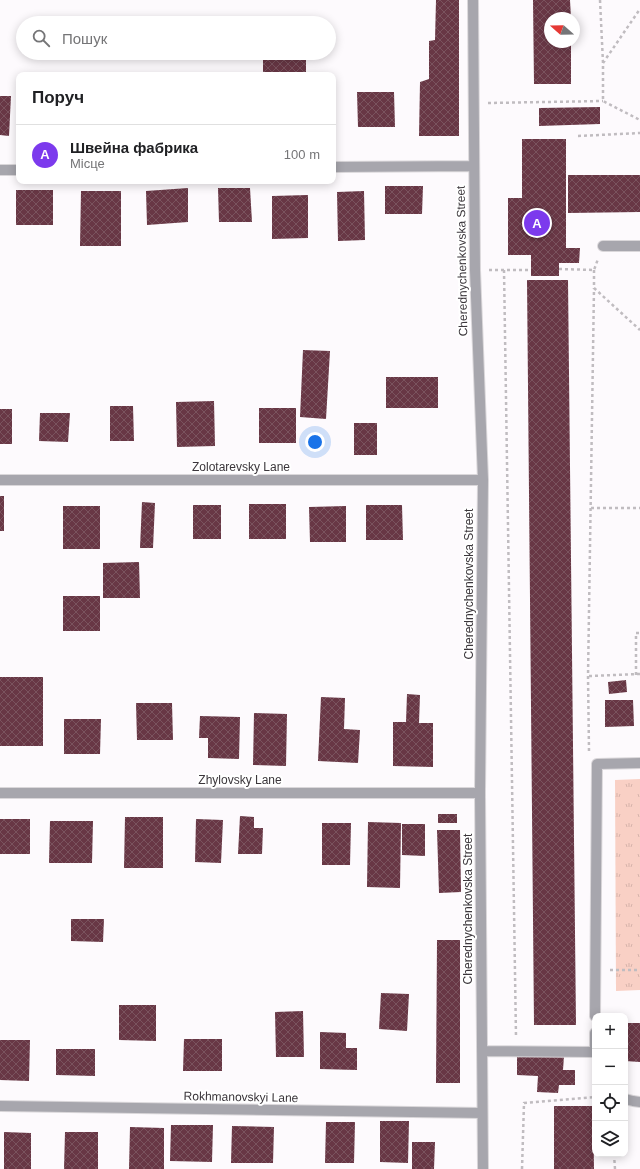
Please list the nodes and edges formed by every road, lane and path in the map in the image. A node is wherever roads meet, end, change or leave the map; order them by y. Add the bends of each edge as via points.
1 (473, 0) edge
2 (600, 0) edge
3 (640, 9) edge
4 (603, 63) junction
5 (603, 101) junction
6 (473, 103) junction
7 (640, 120) edge
8 (640, 133) edge
9 (578, 136) dead end
10 (473, 166) junction
11 (336, 167) edge
12 (0, 170) edge
13 (16, 170) edge
14 (603, 246) joint
15 (640, 246) edge
16 (559, 269) dead end
17 (475, 270) junction
18 (504, 270) junction
19 (531, 270) dead end
20 (594, 270) junction
21 (594, 288) junction
22 (640, 330) edge
23 (0, 480) edge
24 (482, 480) junction
25 (591, 508) junction
26 (640, 508) edge
27 (640, 633) edge
28 (638, 674) edge
29 (588, 676) junction
30 (588, 756) dead end
31 (640, 763) edge
32 (0, 793) edge
33 (480, 793) junction
34 (640, 970) edge
35 (596, 971) junction
36 (595, 1013) edge
37 (482, 1051) junction
38 (516, 1051) junction
39 (592, 1052) edge
40 (592, 1097) edge
41 (628, 1100) edge
42 (640, 1102) edge
43 (0, 1106) edge
44 (482, 1113) junction
45 (614, 1157) edge
46 (483, 1169) edge
47 (522, 1169) edge
48 (615, 1169) edge

1 - 6 street, Cherednychenkovska Street
2 - 4 path
3 - 4 path
4 - 5 path
5 - 6 path
5 - 7 path
6 - 10 street, Cherednychenkovska Street
8 - 9 path
10 - 11 street
10 - 17 street, Cherednychenkovska Street
12 - 13 street
14 - 15 street
14 - 20 path
16 - 20 path
17 - 18 path
17 - 24 street, Cherednychenkovska Street
18 - 19 path
18 - 38 path
20 - 21 path
21 - 22 path
21 - 25 path
23 - 24 street, Zolotarevsky Lane
24 - 33 street, Cherednychenkovska Street
25 - 26 path
25 - 29 path
27 - 28 path via 636,633
28 - 29 path
29 - 30 path
31 - 35 street via 597,764
32 - 33 street, Zhylovsky Lane
33 - 37 street, Cherednychenkovska Street
34 - 35 path
35 - 36 street
37 - 38 street
37 - 44 street, Cherednychenkovska Street
38 - 39 street
40 - 47 path via 524,1103
41 - 42 street
43 - 44 street, Rokhmanovskyi Lane
44 - 46 street, Cherednychenkovska Street
45 - 48 path

